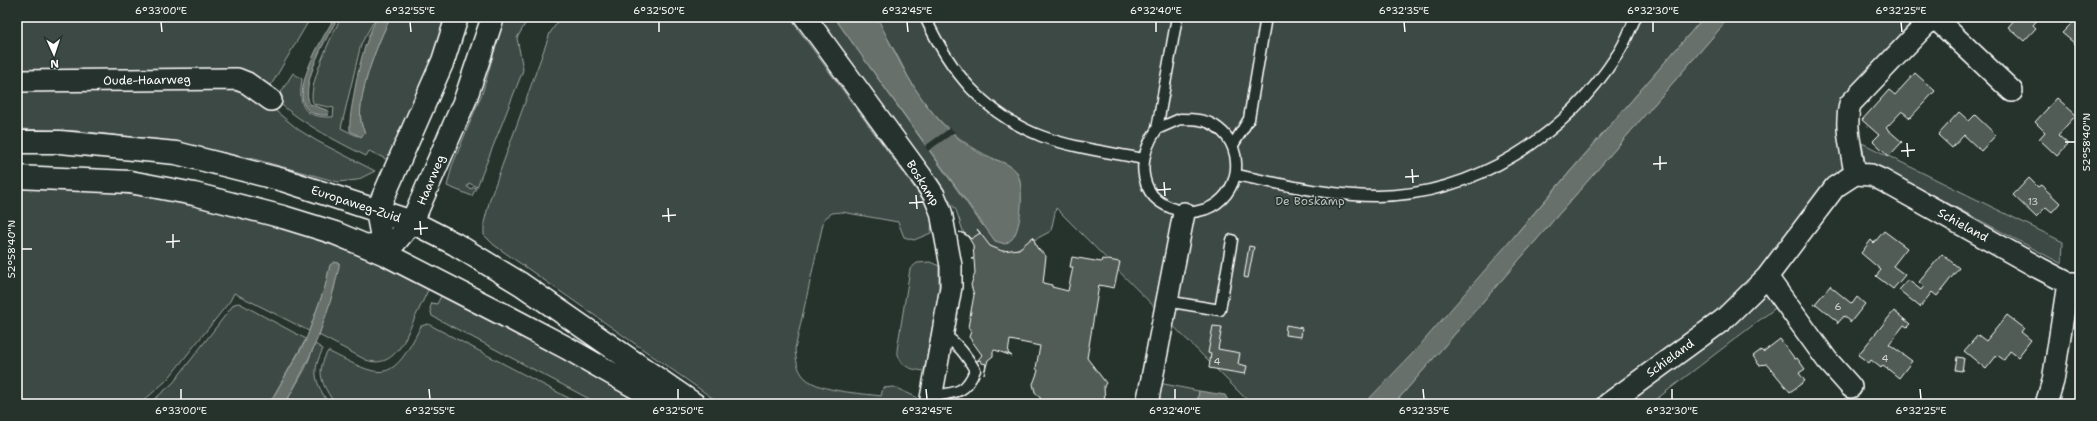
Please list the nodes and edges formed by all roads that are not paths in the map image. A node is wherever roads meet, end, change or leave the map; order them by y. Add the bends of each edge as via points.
1 (457, 17) edge
2 (493, 17) edge
3 (805, 17) edge
4 (924, 17) edge
5 (1178, 17) edge
6 (1266, 17) edge
7 (1636, 17) edge
8 (1934, 17) edge
9 (17, 82) edge
10 (2012, 91) dead end
11 (271, 100) dead end
12 (1157, 129) junction
13 (17, 142) edge
14 (1233, 146) junction
15 (1143, 159) junction
16 (1856, 174) junction
17 (1236, 175) junction
18 (17, 177) edge
19 (377, 211) junction
20 (1184, 213) junction
21 (412, 222) junction
22 (1232, 240) dead end
23 (385, 254) junction
24 (1767, 277) junction
25 (2074, 283) edge
26 (1166, 301) junction
27 (943, 334) junction
28 (1851, 387) dead end
29 (931, 400) edge
30 (666, 404) edge
31 (694, 404) edge
32 (1147, 404) edge
33 (1608, 404) edge
34 (2046, 404) edge

1 - 19 main road via 443,61
2 - 21 main road, Haarweg via 465,100
3 - 27 street, Boskamp via 934,195 941,212 951,266 951,287
4 - 15 lane via 937,42 964,82 987,104 1011,121 1041,136 1072,145
5 - 12 lane
6 - 14 lane via 1250,119
7 - 17 lane via 1607,70 1561,121 1510,159 1477,175 1436,188 1377,196 1325,192
8 - 10 street
8 - 16 street via 1850,104 1847,114 1848,128
9 - 11 street, Oude-Haarweg via 237,79
12 - 14 lane via 1180,119 1196,119 1218,127
12 - 15 lane
13 - 19 main road, Europaweg-Zuid via 60,142 176,153 283,180
14 - 17 lane
15 - 20 lane via 1145,181 1150,192 1162,204
16 - 24 street, Schieland via 1835,188
16 - 25 street, Schieland via 1871,175 1882,180 2039,268
17 - 20 lane via 1226,195 1214,206
18 - 23 main road via 130,182 194,194 283,217
19 - 21 main road, Europaweg-Zuid
19 - 23 main road
20 - 26 street
21 - 23 main road, Haarweg
21 - 31 main road, Europaweg-Zuid via 456,244 521,284
22 - 26 lane via 1220,310
23 - 30 main road via 567,348
24 - 28 street via 1827,360
24 - 33 street, Schieland via 1723,320
25 - 34 street, Schieland
26 - 32 street
27 - 29 street, Boskamp
27 - 29 lane via 964,351 975,370 966,388

